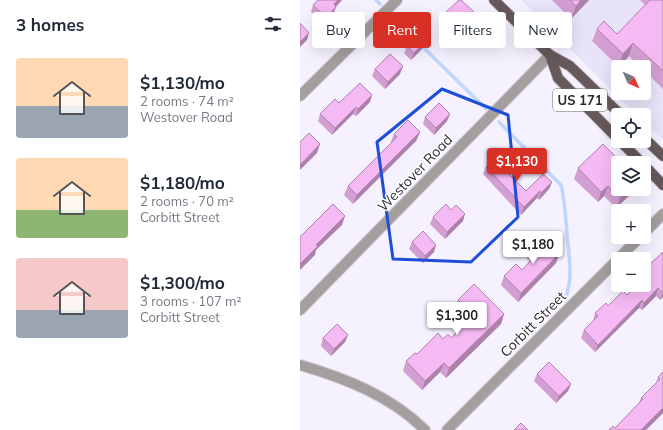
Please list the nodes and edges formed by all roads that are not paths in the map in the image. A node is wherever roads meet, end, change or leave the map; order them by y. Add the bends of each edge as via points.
1 (397, 0) edge
2 (494, 0) edge
3 (550, 56) junction
4 (300, 96) edge
5 (614, 108) edge
6 (611, 132) edge
7 (651, 145) edge
8 (627, 148) edge
9 (635, 156) edge
10 (663, 156) edge
11 (651, 172) edge
12 (663, 184) edge
13 (663, 214) edge
14 (651, 226) edge
15 (633, 244) edge
16 (300, 310) edge
17 (300, 365) edge
18 (425, 430) edge
19 (447, 430) edge

1 - 4 street
2 - 3 main road, US 171
3 - 5 main road, US 171 via 570,66
3 - 6 main road, US 171 via 558,78
3 - 16 street, Westover Road
7 - 10 main road
8 - 9 main road, US 171
11 - 12 main road
13 - 14 street
15 - 19 street, Corbitt Street
17 - 18 street via 338,377 378,396

